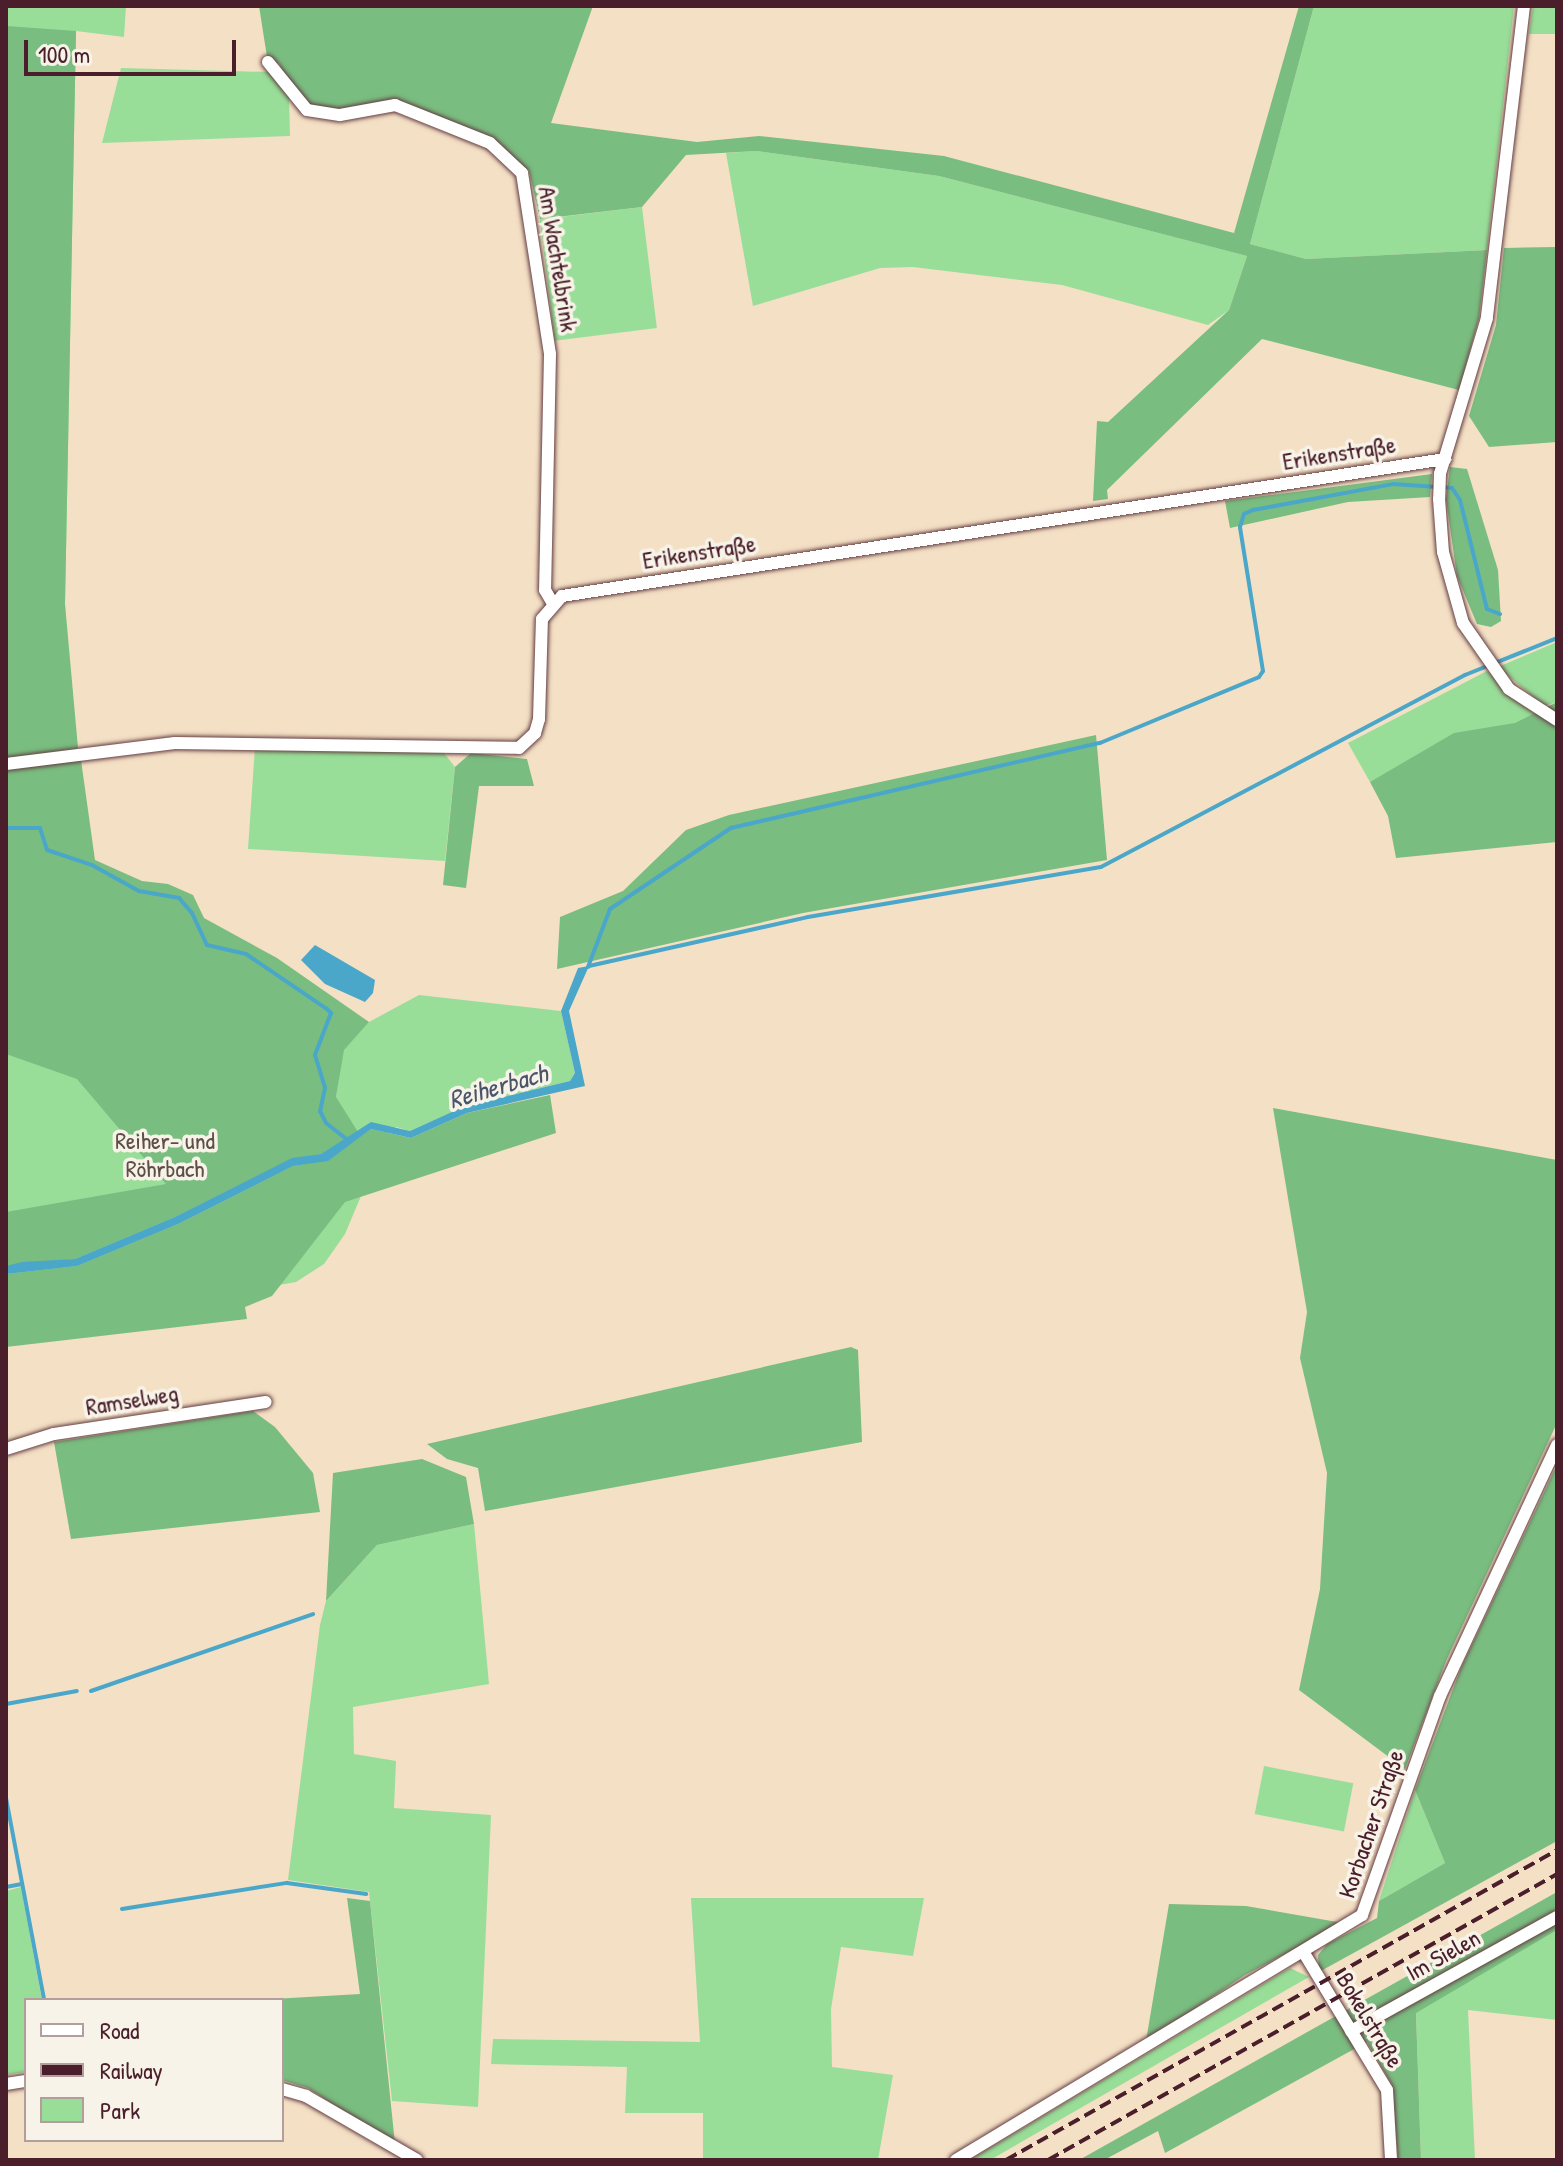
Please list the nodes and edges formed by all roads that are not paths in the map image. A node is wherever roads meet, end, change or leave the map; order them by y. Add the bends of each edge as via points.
1 (1524, 6) edge
2 (268, 62) dead end
3 (1445, 459) junction
4 (552, 602) junction
5 (1557, 720) edge
6 (6, 764) edge
7 (266, 1402) dead end
8 (1557, 1445) edge
9 (6, 1449) edge
10 (1557, 1917) edge
11 (1304, 1953) junction
12 (1351, 2031) junction
13 (284, 2090) edge
14 (411, 2159) edge
15 (956, 2160) edge
16 (1391, 2160) edge

1 - 3 street via 1487,318
2 - 4 street, Am Wachtelbrink via 307,110 340,115 395,105 490,143 522,173 550,354 545,590
3 - 4 street, Erikenstraße via 562,596
3 - 5 street via 1439,499 1450,584 1463,623 1509,689
4 - 6 street via 542,619 539,719 535,733 519,748 215,742
7 - 9 street, Ramselweg via 54,1434
8 - 11 street, Korbacher Straße via 1440,1696 1368,1904 1345,1929
10 - 12 street, Im Sielen
11 - 12 street, Bokelstraße
11 - 15 street, Korbacher Straße
12 - 16 street, Bokelstraße via 1389,2098
13 - 14 street via 306,2096

